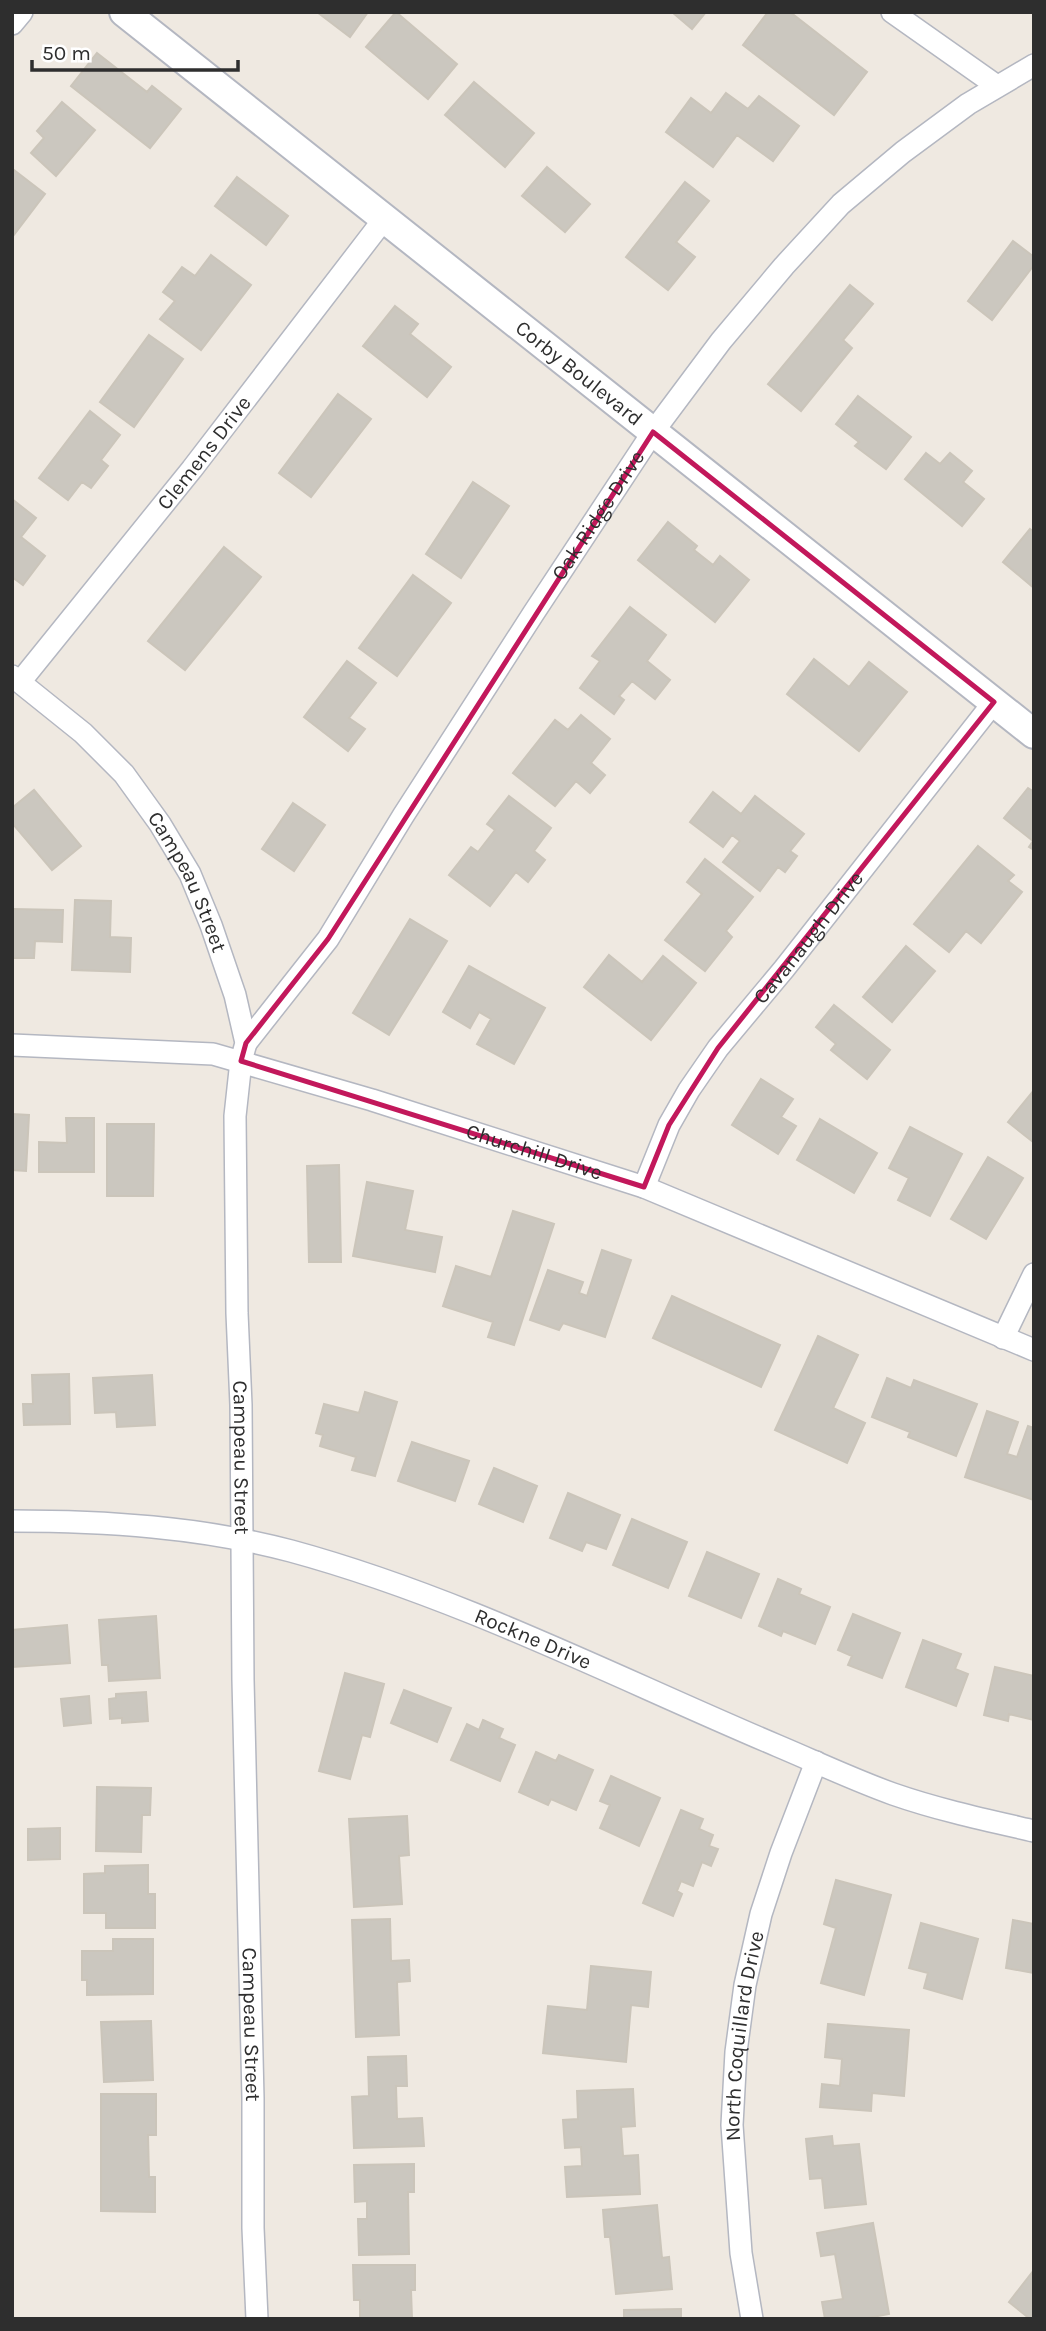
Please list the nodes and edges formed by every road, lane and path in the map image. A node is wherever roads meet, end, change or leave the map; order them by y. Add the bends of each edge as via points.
1 (22, 12) edge
2 (124, 12) edge
3 (892, 12) edge
4 (12, 24) edge
5 (1034, 65) edge
6 (997, 86) junction
7 (384, 219) junction
8 (653, 432) junction
9 (16, 679) edge
10 (994, 702) junction
11 (1034, 734) edge
12 (12, 1045) edge
13 (244, 1052) junction
14 (644, 1186) junction
15 (1034, 1274) edge
16 (1003, 1338) junction
17 (1034, 1350) edge
18 (12, 1521) edge
19 (241, 1540) junction
20 (816, 1762) junction
21 (1034, 1831) edge
22 (257, 2319) edge
23 (752, 2319) edge

1 - 4 street
2 - 7 street, Corby Boulevard
3 - 6 street
5 - 6 street, Oak Ridge Drive
6 - 8 street, Oak Ridge Drive via 946,120 841,204 721,341
7 - 8 street, Corby Boulevard
7 - 9 street, Clemens Drive via 192,469
8 - 10 street, Corby Boulevard
8 - 13 street, Oak Ridge Drive via 328,939
9 - 13 street, Campeau Street via 83,733 124,774 160,824 190,874 211,925 234,995
10 - 11 street, Corby Boulevard
10 - 14 street, Cavanaugh Drive via 718,1048 669,1125
12 - 13 street, Churchill Drive
13 - 14 street, Churchill Drive
13 - 19 street, Campeau Street via 235,1116
14 - 16 street, Churchill Drive
15 - 16 street
16 - 17 street, Churchill Drive
18 - 19 street, Rockne Drive via 122,1524
19 - 20 street, Rockne Drive via 374,1576 477,1615
19 - 22 street, Campeau Street
20 - 21 street, Rockne Drive via 892,1794
20 - 23 street, North Coquillard Drive via 761,1914 736,2052 732,2125 741,2253

